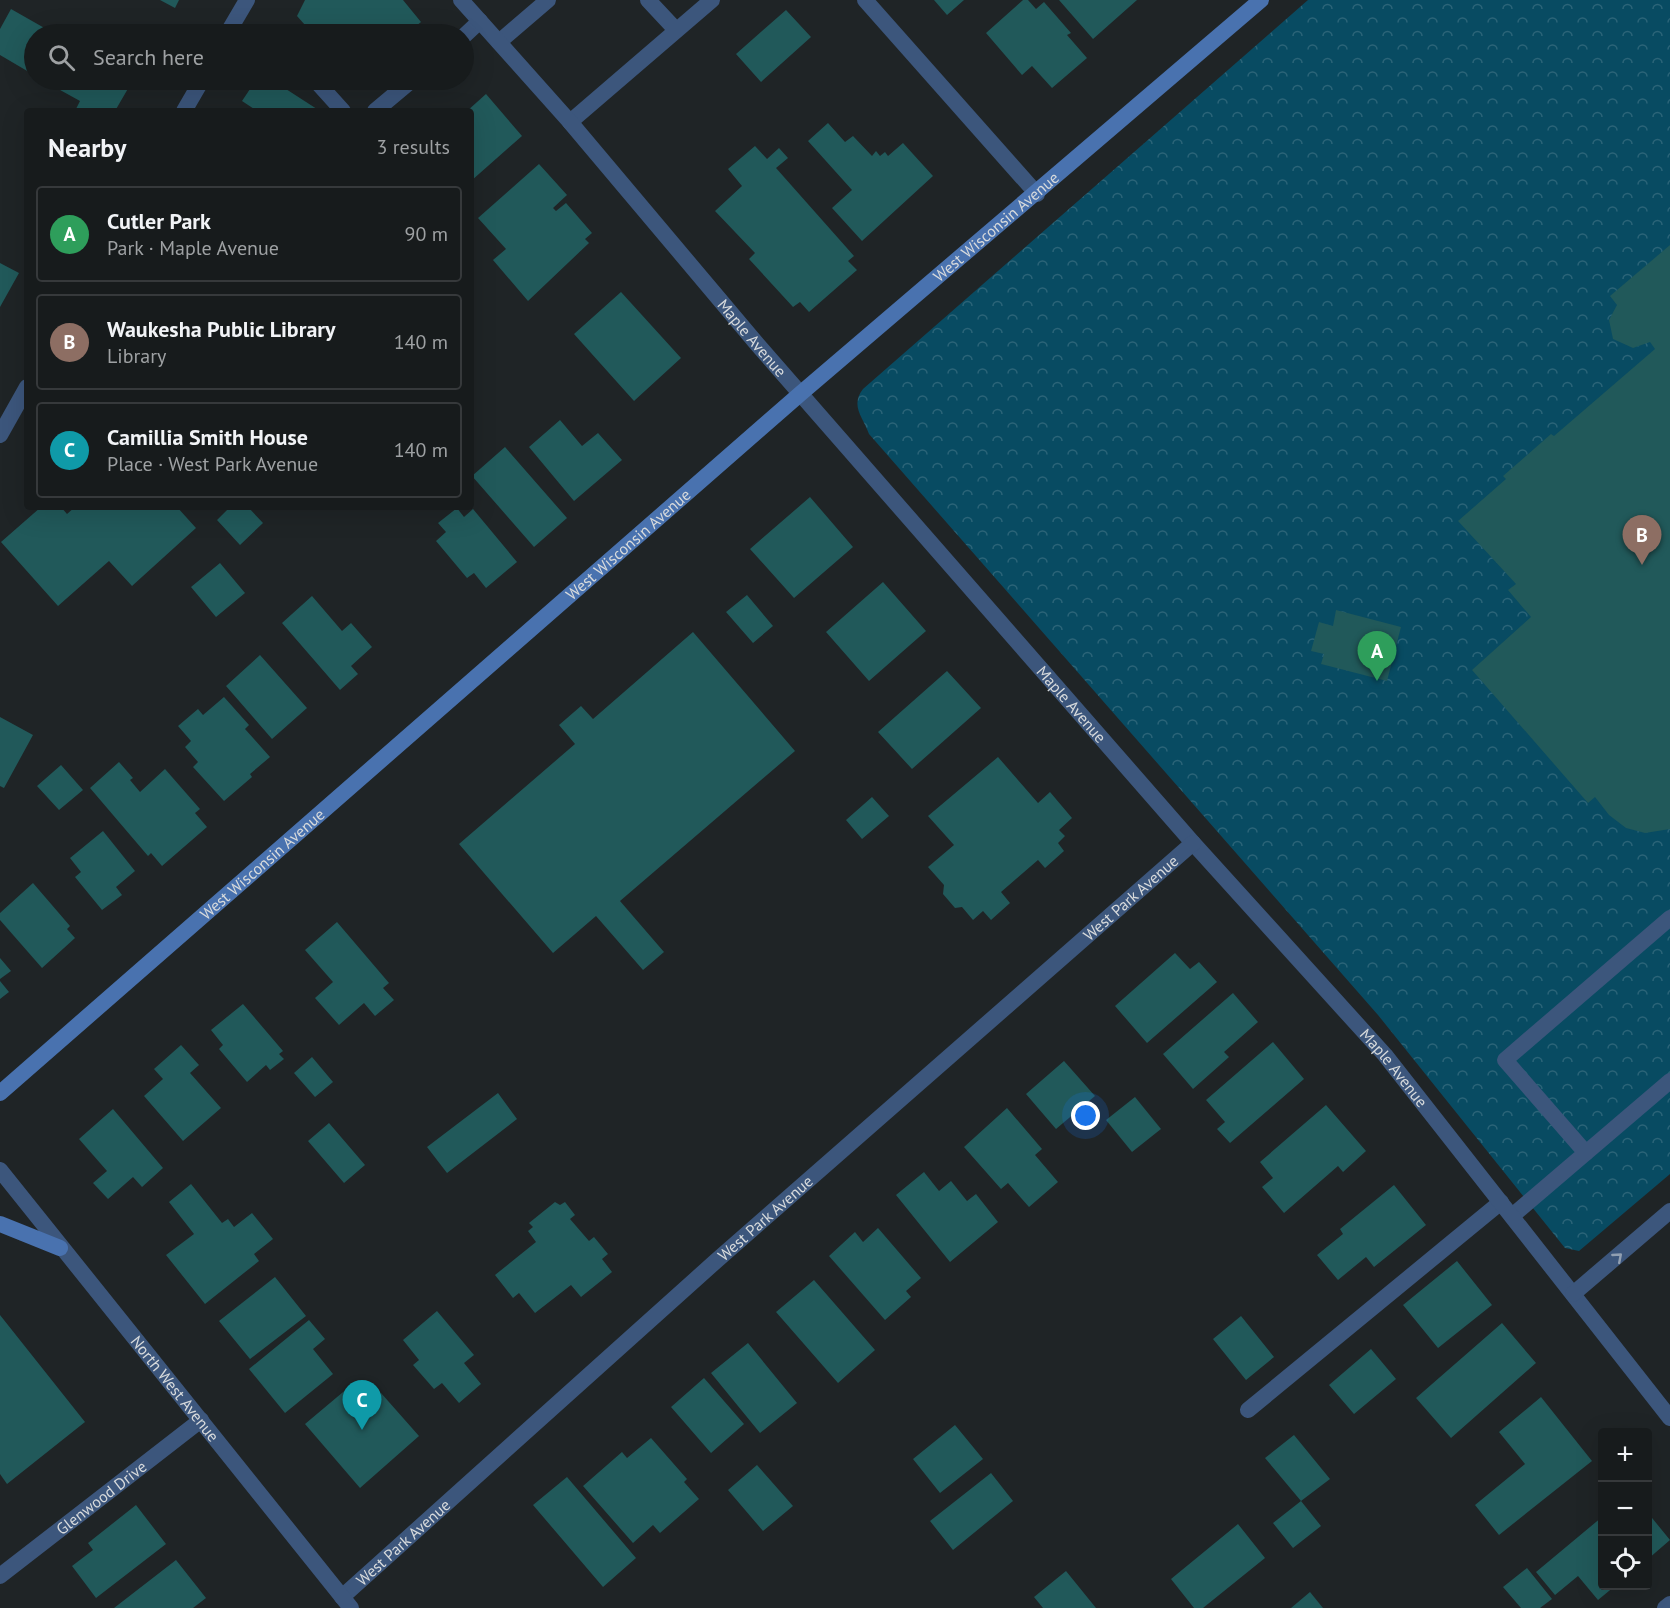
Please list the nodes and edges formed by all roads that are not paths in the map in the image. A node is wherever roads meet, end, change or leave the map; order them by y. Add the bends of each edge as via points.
1 (247, 0) edge
2 (462, 0) edge
3 (548, 0) edge
4 (648, 0) edge
5 (712, 0) edge
6 (865, 0) edge
7 (1252, 3) edge
8 (480, 21) junction
9 (236, 24) edge
10 (474, 27) edge
11 (676, 30) junction
12 (499, 42) junction
13 (196, 90) edge
14 (324, 90) edge
15 (400, 90) edge
16 (186, 108) edge
17 (340, 108) edge
18 (379, 108) edge
19 (570, 122) junction
20 (1037, 194) junction
21 (24, 392) edge
22 (800, 394) junction
23 (0, 435) edge
24 (1193, 843) junction
25 (1670, 918) edge
26 (1670, 1081) edge
27 (0, 1092) edge
28 (1586, 1154) junction
29 (0, 1170) edge
30 (1501, 1202) junction
31 (1670, 1211) edge
32 (1512, 1216) junction
33 (0, 1224) edge
34 (60, 1248) junction
35 (1573, 1294) junction
36 (1248, 1410) dead end
37 (1670, 1418) edge
38 (201, 1420) junction
39 (0, 1576) edge
40 (346, 1602) edge
41 (1670, 1604) edge
42 (1665, 1608) edge

1 - 9 street
2 - 8 street, Maple Avenue
3 - 12 street
4 - 11 street
5 - 11 street
6 - 20 street
7 - 20 main road, West Wisconsin Avenue
8 - 10 street
8 - 12 street, Maple Avenue
11 - 19 street
12 - 19 street, Maple Avenue
13 - 16 street
14 - 17 street
15 - 18 street
19 - 22 street, Maple Avenue
20 - 22 main road, West Wisconsin Avenue
21 - 23 street
22 - 24 street, Maple Avenue
22 - 27 main road, West Wisconsin Avenue
24 - 30 street, Maple Avenue via 1385,1055
24 - 40 street, West Park Avenue via 716,1261
25 - 28 street via 1505,1060
26 - 28 street
28 - 32 street
29 - 34 street, North West Avenue
30 - 32 street, Maple Avenue
30 - 36 street
35 -> 31 street
32 - 35 street, Maple Avenue
33 - 34 main road
34 - 38 street, North West Avenue
35 - 37 street, Maple Avenue
38 - 39 street, Glenwood Drive
38 - 40 street, North West Avenue
41 - 42 street

